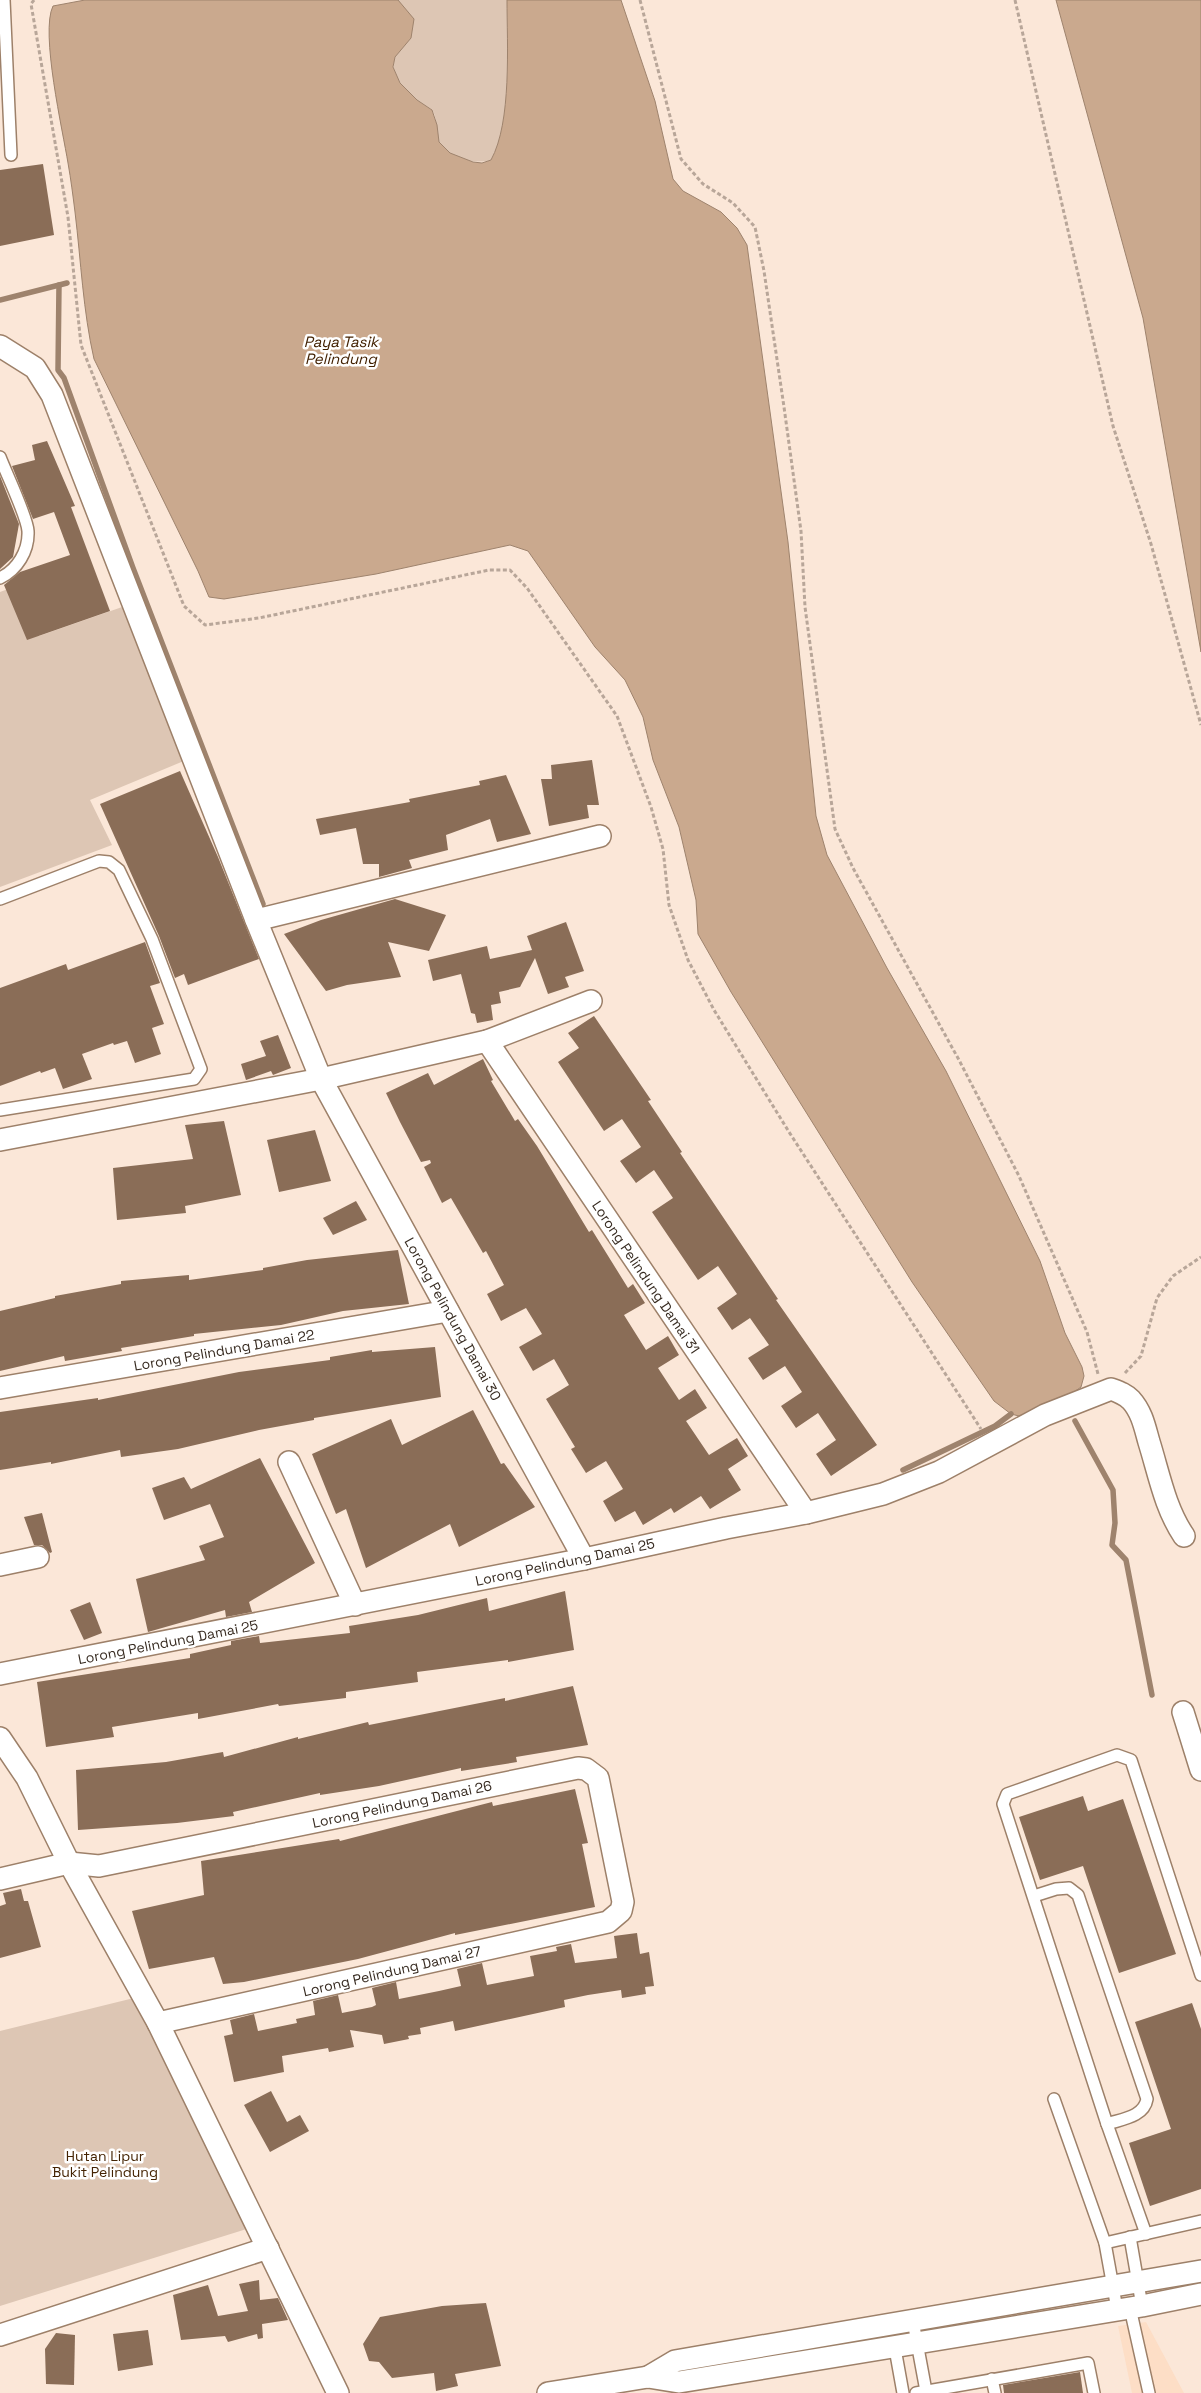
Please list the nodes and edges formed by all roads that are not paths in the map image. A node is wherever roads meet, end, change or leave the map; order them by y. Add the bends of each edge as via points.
1 (4, 0) edge
2 (11, 155) dead end
3 (0, 346) edge
4 (0, 457) edge
5 (0, 578) edge
6 (600, 836) dead end
7 (0, 899) edge
8 (256, 920) junction
9 (590, 1001) dead end
10 (487, 1041) junction
11 (321, 1079) junction
12 (0, 1110) edge
13 (0, 1140) edge
14 (448, 1311) junction
15 (0, 1388) edge
16 (289, 1462) dead end
17 (806, 1513) junction
18 (1184, 1536) dead end
19 (38, 1557) dead end
20 (584, 1560) junction
21 (0, 1565) edge
22 (355, 1605) junction
23 (0, 1674) edge
24 (1183, 1712) dead end
25 (1, 1741) edge
26 (1201, 1770) edge
27 (69, 1863) junction
28 (0, 1879) edge
29 (1034, 1896) junction
30 (621, 1910) joint
31 (1201, 1975) edge
32 (158, 2023) junction
33 (1054, 2099) dead end
34 (1107, 2124) junction
35 (1201, 2221) edge
36 (1146, 2234) junction
37 (1130, 2237) junction
38 (1105, 2243) junction
39 (268, 2248) junction
40 (1201, 2271) edge
41 (1138, 2283) junction
42 (1113, 2287) junction
43 (1201, 2294) edge
44 (1130, 2308) junction
45 (913, 2321) junction
46 (890, 2325) junction
47 (0, 2335) edge
48 (916, 2342) junction
49 (894, 2346) junction
50 (992, 2379) junction
51 (638, 2383) edge
52 (921, 2392) edge
53 (338, 2393) edge
54 (548, 2393) edge
55 (903, 2393) edge
56 (995, 2393) edge
57 (1094, 2393) edge
58 (1149, 2393) edge

1 - 2 lane
3 - 8 street, Lorong Pelindung Damai 30 via 35,368 52,395
4 - 5 lane via 28,528 25,547 16,566 11,573
6 - 8 street
7 - 12 lane via 99,861 109,862 119,870 152,939 201,1069 194,1078
8 - 11 street, Lorong Pelindung Damai 30
9 - 10 street
10 - 11 street
10 - 17 street, Lorong Pelindung Damai 31
11 - 13 street
11 - 14 street, Lorong Pelindung Damai 30
14 - 15 street, Lorong Pelindung Damai 22
14 - 20 street, Lorong Pelindung Damai 30
16 - 22 street
17 - 18 street, Lorong Pelindung Damai 25 via 883,1494 939,1472 1045,1415 1111,1389 1123,1393 1141,1415 1168,1504
17 - 20 street, Lorong Pelindung Damai 25
19 - 21 street
20 - 22 street, Lorong Pelindung Damai 25
22 - 23 street, Lorong Pelindung Damai 25
24 - 26 street
25 - 27 street via 27,1778
27 - 28 street
27 - 30 street, Lorong Pelindung Damai 26 via 99,1866 578,1768 586,1769 598,1778 623,1902
27 - 32 street
29 - 31 lane via 1003,1804 1007,1794 1118,1755 1131,1760
29 - 34 lane
29 - 34 lane via 1069,1888 1078,1895 1147,2099 1146,2106 1138,2114
30 - 32 street, Lorong Pelindung Damai 27 via 608,1922
32 - 39 street
33 - 38 lane
34 - 36 lane
35 - 36 lane
36 - 37 lane
37 - 38 lane
37 - 41 lane
38 - 42 lane
39 - 47 street
39 - 53 street
40 - 41 street
41 - 42 street
41 - 44 lane
42 - 44 lane
42 - 45 street
43 - 44 street
44 - 48 street
44 - 58 lane
45 - 46 street
45 - 48 lane
46 - 49 lane
46 - 51 street via 675,2361
48 - 49 street
48 - 52 lane
49 - 51 street via 679,2382
49 - 55 lane
50 - 52 lane
50 - 56 lane
50 - 57 lane via 1088,2363
51 - 54 street

